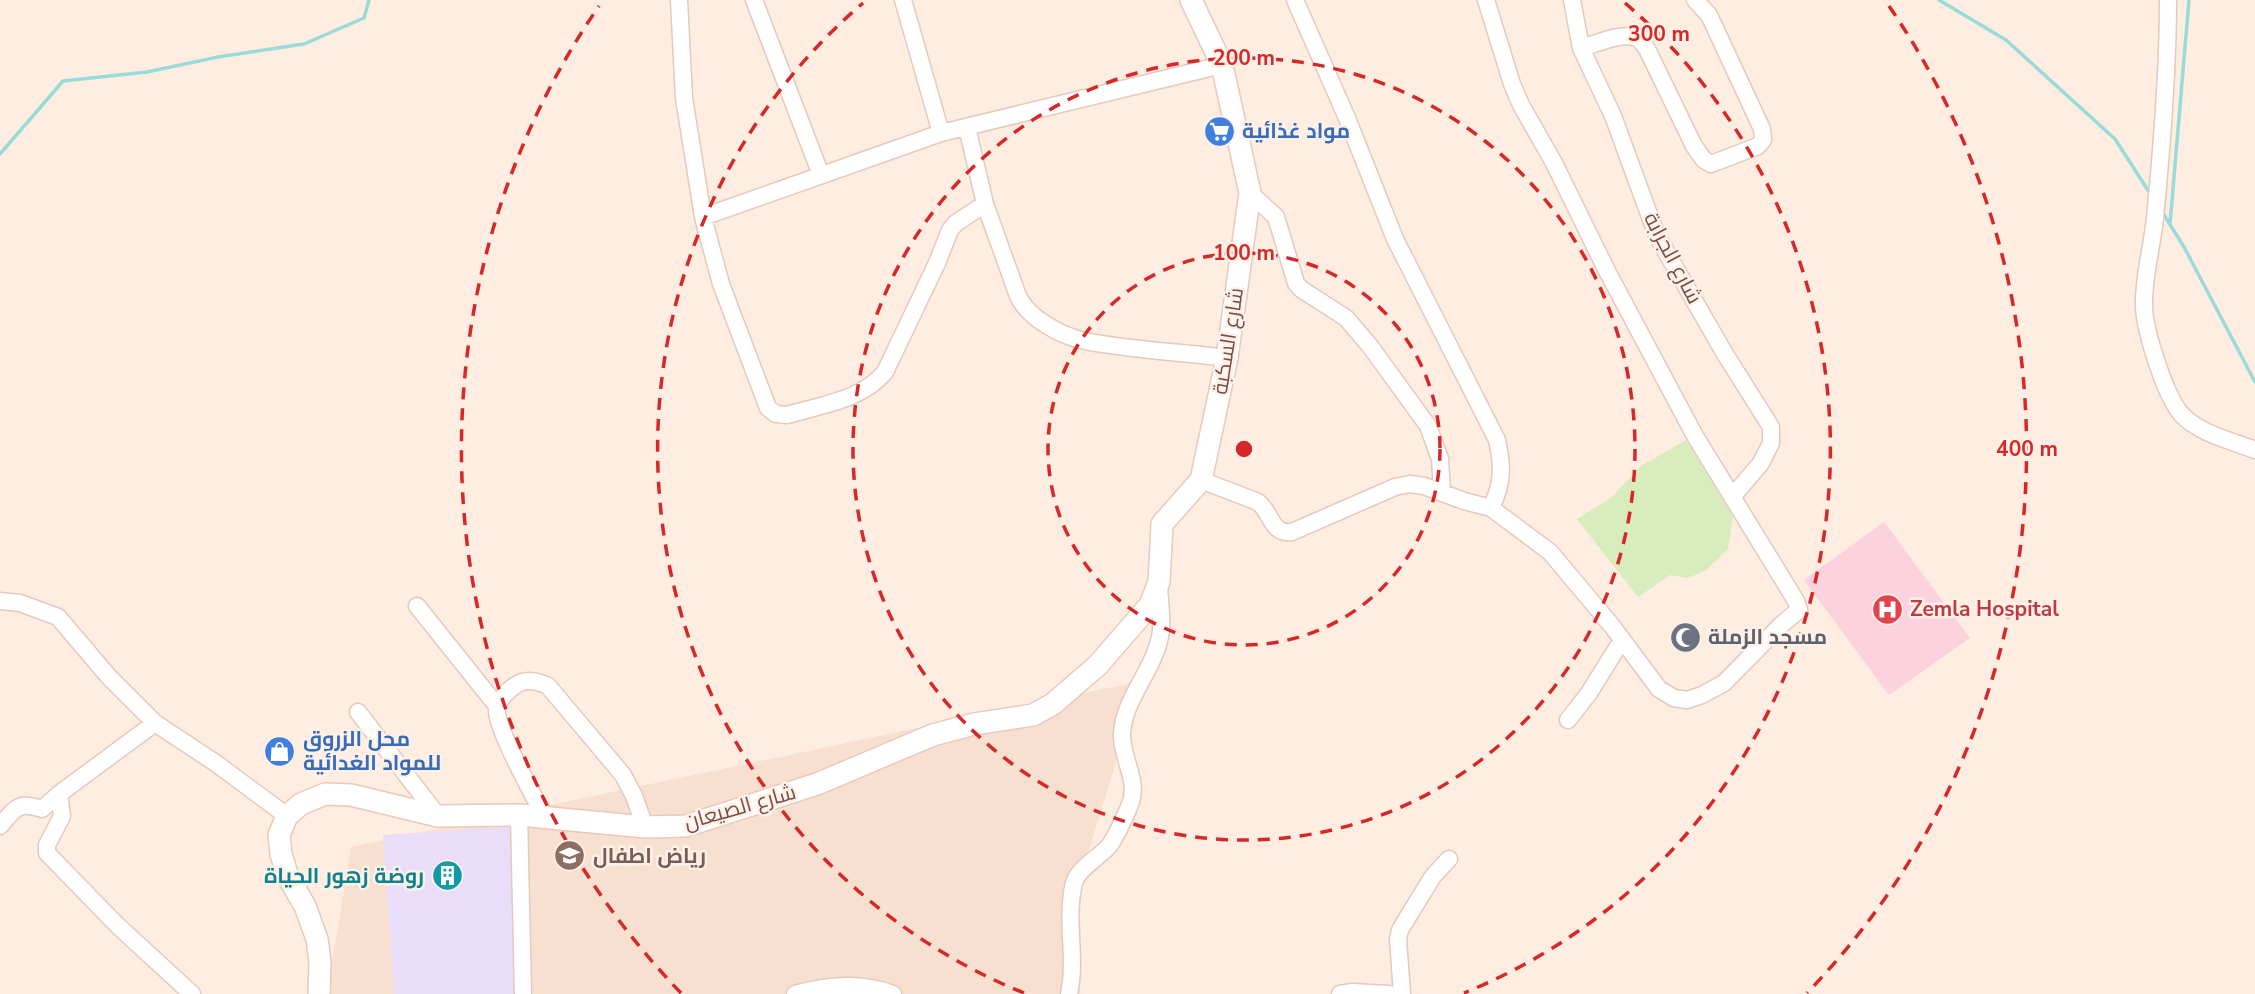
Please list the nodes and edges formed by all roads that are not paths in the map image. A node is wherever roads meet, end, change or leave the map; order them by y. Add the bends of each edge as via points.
1 (679, 0) edge
2 (754, 0) edge
3 (903, 0) edge
4 (1192, 0) edge
5 (1295, 0) edge
6 (1486, 0) edge
7 (1572, 0) edge
8 (1695, 0) edge
9 (2168, 0) edge
10 (1581, 48) junction
11 (1222, 65) junction
12 (967, 127) junction
13 (941, 133) junction
14 (821, 175) junction
15 (1250, 193) junction
16 (985, 204) junction
17 (703, 217) junction
18 (1227, 358) junction
19 (2255, 450) edge
20 (1201, 480) junction
21 (1442, 492) junction
22 (1732, 497) junction
23 (1492, 508) junction
24 (1159, 582) junction
25 (0, 601) edge
26 (417, 606) dead end
27 (1622, 640) junction
28 (498, 706) junction
29 (358, 712) dead end
30 (1568, 720) dead end
31 (155, 723) junction
32 (59, 794) junction
33 (519, 815) junction
34 (287, 816) junction
35 (438, 816) junction
36 (544, 816) junction
37 (0, 826) edge
38 (645, 827) junction
39 (1449, 859) dead end
40 (192, 994) edge
41 (319, 994) edge
42 (523, 994) edge
43 (795, 994) edge
44 (892, 994) edge
45 (1069, 994) edge
46 (1340, 994) edge
47 (1389, 994) edge
48 (1402, 994) edge

1 - 17 street via 684,98
2 - 14 street
3 - 13 street
4 - 11 main road, شارع السكبة
5 - 23 street via 1395,239 1497,440 1500,488
6 - 22 street via 1521,105 1606,271
7 - 10 street, شارع الجرابة
8 - 10 street via 1709,15 1762,129 1758,146 1711,164 1694,146 1639,39 1623,37
9 - 19 street via 2163,128 2155,223 2145,275 2147,331 2169,395 2181,414 2192,425
10 - 22 street, شارع الجرابة via 1613,116 1657,236 1772,427 1771,443 1761,463
11 - 12 street
11 - 15 main road, شارع السكبة
12 - 13 street
12 - 16 street
13 - 14 street
14 - 17 street
15 - 18 main road, شارع السكبة
15 - 21 street via 1276,216 1296,283 1346,318 1428,426 1440,459
16 - 17 street via 950,230 885,372 875,384 787,415 768,408 721,284
16 - 18 street via 1021,304 1051,326 1082,340
18 - 20 main road, شارع السكبة
20 - 21 street via 1258,502 1283,533 1395,487 1410,484
20 - 24 main road, شارع الصيعان via 1162,524
21 - 23 street
22 - 27 street via 1800,610 1724,683 1688,700 1659,689
23 - 27 street via 1550,552
24 - 38 main road, شارع الصيعان via 1150,605 1098,665 1054,704 1033,715 933,735 817,784 687,826
24 - 45 street via 1161,632 1130,701 1122,734 1133,783 1131,804 1109,845 1074,879
25 - 31 street via 58,617
26 - 28 street
27 - 30 street
28 - 36 street via 501,727
28 - 38 street via 518,683 538,681 548,686 623,775
29 - 35 street
31 - 32 street
31 - 34 street
32 - 37 street via 42,809 25,804 17,807
32 - 40 street via 62,816 47,853
33 - 35 main road, شارع الصيعان
33 - 36 main road, شارع الصيعان
33 - 42 street
34 - 35 main road, شارع الصيعان via 325,794 351,795
34 - 41 main road via 279,835 281,854 317,939
36 - 38 main road, شارع الصيعان
39 - 48 street via 1433,876 1400,930
43 - 44 street via 850,985
46 - 47 street

